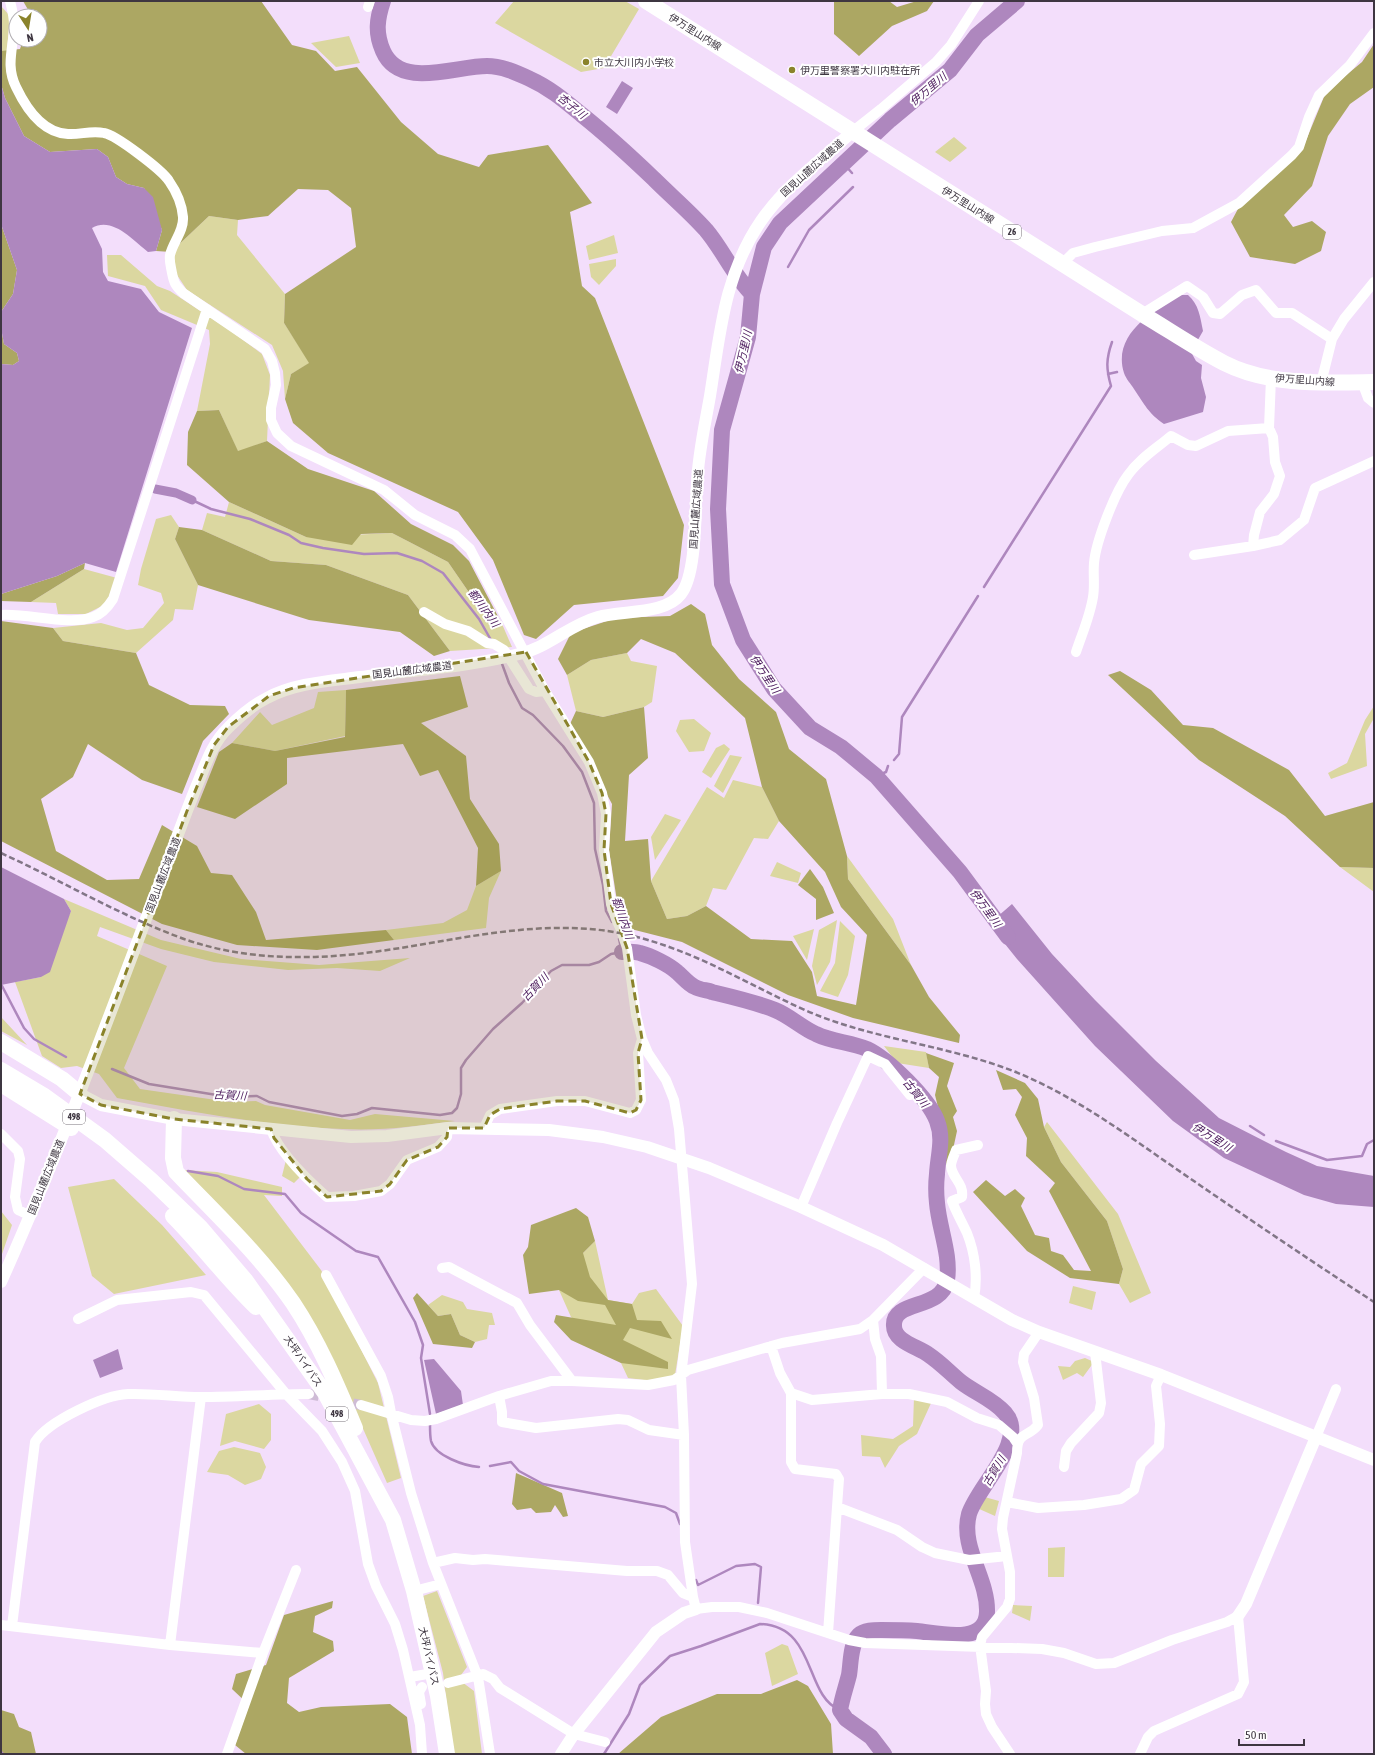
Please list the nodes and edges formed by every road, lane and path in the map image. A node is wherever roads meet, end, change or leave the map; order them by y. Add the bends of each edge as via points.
1 (10, 1) edge
2 (646, 1) edge
3 (979, 1) edge
4 (1374, 32) edge
5 (854, 132) junction
6 (1062, 264) junction
7 (1373, 284) edge
8 (207, 309) junction
9 (1142, 314) junction
10 (1332, 339) junction
11 (1271, 378) junction
12 (1368, 382) edge
13 (1321, 383) junction
14 (1374, 403) edge
15 (1269, 428) junction
16 (1374, 461) edge
17 (1253, 546) junction
18 (1194, 555) dead end
19 (424, 612) dead end
20 (1, 615) edge
21 (1076, 652) dead end
22 (522, 654) junction
23 (545, 691) junction
24 (642, 1039) junction
25 (1, 1042) edge
26 (1, 1070) edge
27 (1, 1084) edge
28 (80, 1094) junction
29 (910, 1095) dead end
30 (174, 1119) junction
31 (67, 1125) junction
32 (448, 1128) junction
33 (484, 1128) junction
34 (271, 1129) junction
35 (1, 1134) edge
36 (978, 1145) dead end
37 (680, 1158) junction
38 (801, 1207) junction
39 (31, 1216) junction
40 (442, 1268) dead end
41 (928, 1271) junction
42 (326, 1275) dead end
43 (1, 1282) edge
44 (974, 1298) junction
45 (78, 1319) dead end
46 (873, 1320) junction
47 (1039, 1332) junction
48 (289, 1339) junction
49 (772, 1346) junction
50 (1095, 1352) junction
51 (1161, 1375) junction
52 (681, 1376) junction
53 (572, 1381) junction
54 (1336, 1389) dead end
55 (791, 1393) junction
56 (286, 1394) junction
57 (308, 1394) tunnel mouth
58 (882, 1394) junction
59 (499, 1396) junction
60 (200, 1397) junction
61 (361, 1405) tunnel mouth
62 (391, 1413) junction
63 (684, 1435) junction
64 (1012, 1437) junction
65 (1316, 1437) junction
66 (1374, 1460) edge
67 (1064, 1467) dead end
68 (1007, 1502) junction
69 (837, 1507) junction
70 (393, 1520) junction
71 (1007, 1556) junction
72 (433, 1563) junction
73 (296, 1570) dead end
74 (441, 1584) junction
75 (414, 1591) junction
76 (694, 1603) junction
77 (1238, 1616) junction
78 (1, 1625) edge
79 (12, 1626) junction
80 (828, 1633) junction
81 (170, 1645) junction
82 (980, 1646) junction
83 (262, 1653) junction
84 (433, 1673) junction
85 (410, 1677) junction
86 (478, 1677) junction
87 (448, 1683) dead end
88 (422, 1687) dead end
89 (420, 1725) junction
90 (574, 1734) junction
91 (606, 1742) dead end
92 (227, 1754) edge
93 (422, 1754) edge
94 (447, 1754) edge
95 (490, 1754) edge
96 (561, 1754) edge
97 (1010, 1754) edge
98 (1140, 1754) edge

1 - 8 street via 14,20 10,54 12,72 16,87 36,120 51,129 67,134 92,131 106,133 160,170 169,180 178,198 183,218 182,228 170,254 174,284
2 - 5 main road, 伊万里山内線 / 26
3 - 5 street via 951,45 936,62
4 - 6 street via 1350,65 1319,95 1299,147 1239,203 1193,228 1162,231 1095,246 1073,253
5 - 6 main road, 伊万里山内線 / 26
5 - 22 street, 国見山麓広域農道 via 784,192 762,219 743,249 727,296 697,473 693,554 687,583 681,595 656,609 618,613 584,621 545,645
6 - 9 main road, 伊万里山内線 / 26
7 - 10 street via 1344,319
8 - 20 street via 113,600 106,609 94,617 80,620
8 - 22 street via 265,350 272,361 276,385 271,420 276,433 291,446 384,490 415,515 455,535 470,549
9 - 10 street via 1187,286 1202,297 1212,313 1220,314 1242,295 1256,290 1276,313 1292,313
9 - 11 main road, 伊万里山内線 / 26 via 1224,363
10 - 13 street
11 - 13 main road, 伊万里山内線 / 26
11 - 15 street
12 - 13 main road, 伊万里山内線 / 26
12 - 14 street via 1368,398
15 - 17 street via 1280,476 1274,494 1260,512
15 - 21 street via 1228,431 1196,446 1188,445 1172,436 1128,474 1117,493 1098,544 1089,615
16 - 17 street via 1315,488 1304,520 1280,540
17 - 18 street
19 - 23 street via 504,650 529,689 536,692
22 - 23 street
22 - 28 street, 国見山麓広域農道 via 293,688 269,696 228,727 214,745
23 - 24 street via 588,762 602,792 606,814 604,850 611,904 628,951 636,1015
24 - 33 street via 638,1053 641,1100 636,1110 630,1113 585,1101 557,1101 500,1109 490,1115
24 - 37 street via 666,1080 674,1100
25 - 28 main road via 62,1079
26 - 48 main road, 大坪バイパス / 498 via 43,1095 105,1140 151,1180 200,1227 246,1281
27 - 31 main road
28 - 30 street via 101,1105
28 - 31 street, 国見山麓広域農道
29 - 38 street via 885,1064 868,1056
30 - 34 street
30 - 70 main road via 173,1158 176,1172 246,1244 293,1303 329,1366
31 - 39 street, 国見山麓広域農道
31 - 48 main road via 161,1204 198,1241 233,1284
32 - 33 street
32 - 34 street via 387,1136 351,1137
32 - 34 street via 447,1137 438,1147 407,1160 390,1184 380,1191 354,1196 327,1197 307,1179 274,1138
33 - 37 street via 549,1130 602,1137 647,1147
35 - 39 street via 18,1151 20,1159 15,1197 18,1210
36 - 44 street via 956,1150 951,1166 963,1189 962,1197 952,1201 967,1233 973,1254 977,1284
37 - 38 street
37 - 52 street via 692,1284
38 - 41 street via 884,1245
39 - 43 street, 国見山麓広域農道
40 - 53 street via 449,1267 517,1303 530,1325
41 - 44 street
41 - 46 street
42 - 62 street via 381,1376
44 - 47 street
45 - 56 street via 117,1300 191,1292 204,1296
46 - 49 street via 860,1329
46 - 58 street via 874,1339 881,1356
47 - 50 street
47 - 64 street via 1024,1354 1023,1362 1034,1398 1038,1425 1020,1437
48 - 70 main road, 大坪バイパス / 498 via 325,1393
49 - 52 street via 688,1370
49 - 55 street via 780,1372
50 - 51 street
50 - 67 street via 1101,1403 1099,1413 1071,1443 1066,1451
51 - 65 street
51 - 68 street via 1156,1386 1160,1424 1159,1446 1141,1464 1134,1490 1121,1498 1084,1505 1038,1508
52 - 53 street via 674,1380 648,1385
52 - 63 street
53 - 59 street via 551,1381
54 - 65 street
55 - 58 street via 812,1400
55 - 69 street via 791,1462 795,1469 836,1474 839,1479
56 - 57 street
56 - 60 street
56 - 85 street via 322,1431 342,1462 355,1491 368,1564 395,1624
58 - 64 street via 909,1394 947,1402 978,1418 999,1425
59 - 62 street via 436,1419 411,1420
59 - 63 street via 502,1422 536,1428 618,1419 628,1420 649,1430
60 - 79 street via 127,1394 108,1398 63,1417 40,1435 35,1442
60 - 81 street
61 - 62 street
62 - 72 street via 411,1493
63 - 76 street via 685,1542
64 - 68 street via 1017,1453
65 - 66 street
65 - 77 street via 1246,1604
68 - 71 street via 1002,1529
69 - 71 street via 897,1530 935,1553 974,1560
69 - 80 street
70 - 75 main road, 大坪バイパス / 498
71 - 82 street via 1010,1599 1007,1608 982,1637
72 - 74 street
72 - 76 street via 455,1558 485,1559 627,1571 656,1571 668,1575
73 - 83 street
74 - 75 street
74 - 86 street
75 - 84 main road, 大坪バイパス / 498
76 - 80 street via 740,1607 767,1613
76 - 90 street via 656,1632
77 - 82 street via 1106,1665 1084,1662 1064,1653 1042,1649
77 - 98 street via 1244,1682 1238,1694 1154,1731 1148,1737
78 - 79 street
79 - 81 street
80 - 82 street via 866,1643
81 - 83 street
82 - 97 street via 986,1691 986,1714
83 - 92 street
84 - 85 street
84 - 94 main road, 大坪バイパス / 498
85 - 89 street
86 - 87 street
86 - 90 street via 483,1674 493,1679 500,1688
86 - 95 street
88 - 89 street via 419,1692 424,1720
89 - 93 street
90 - 91 street
90 - 96 street

